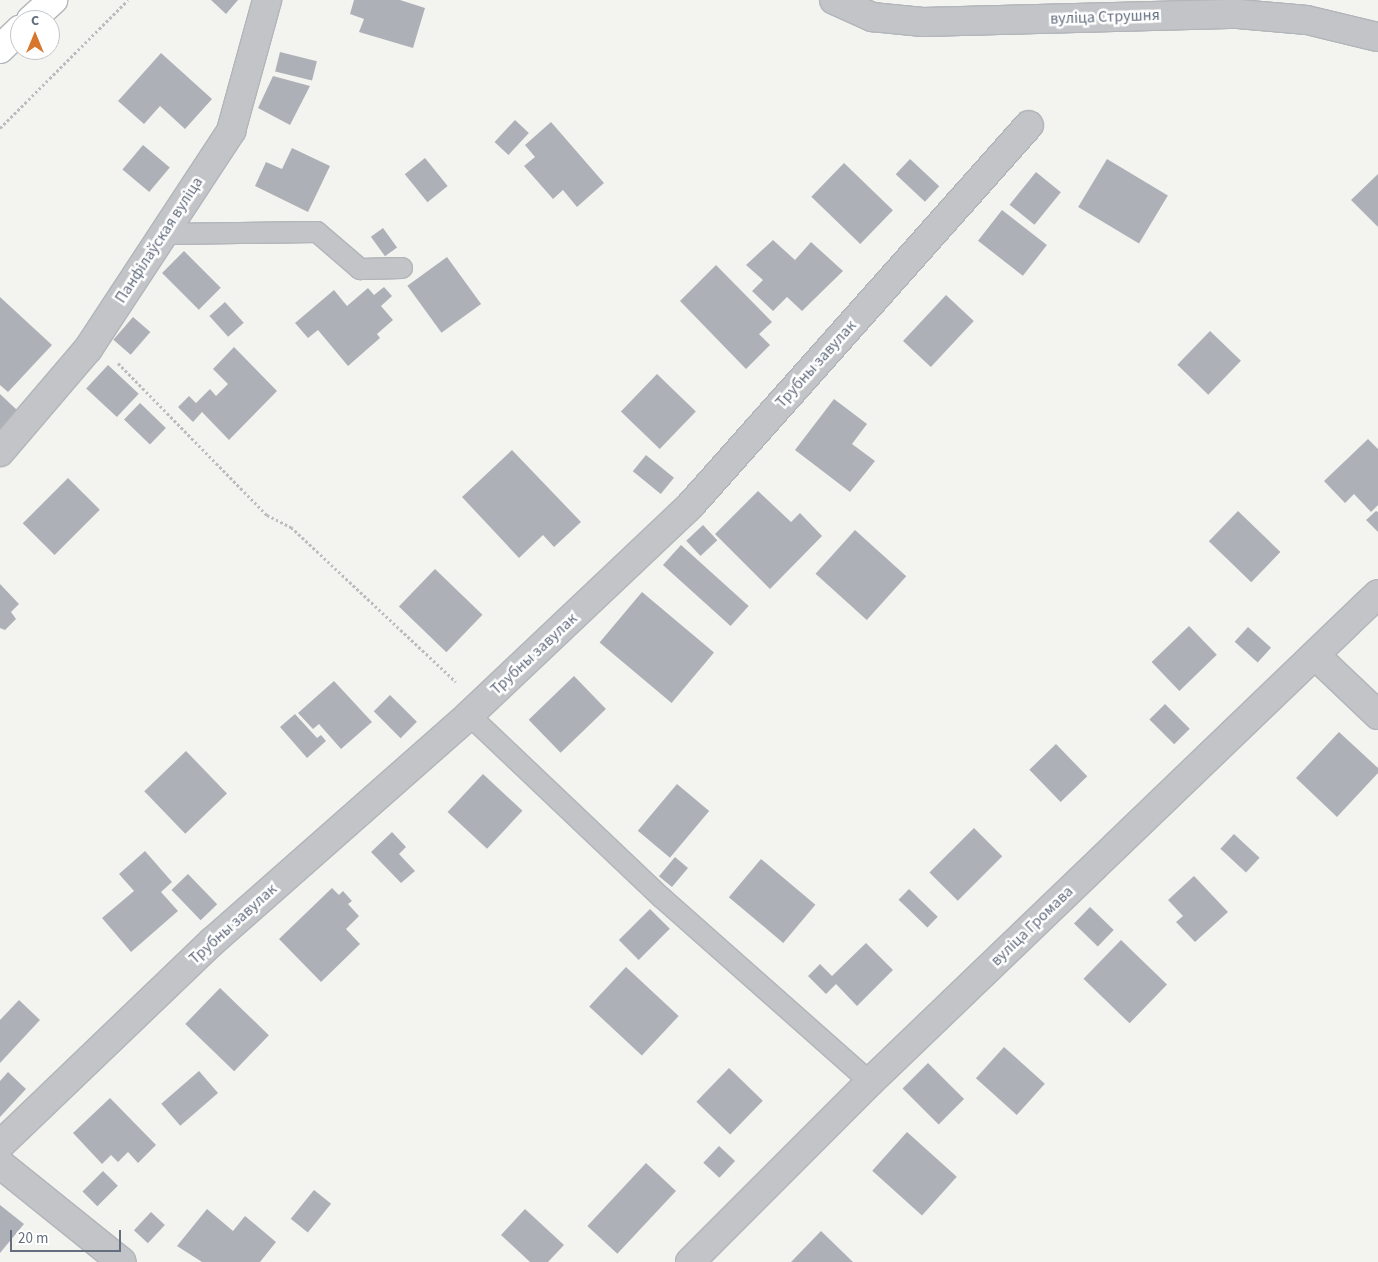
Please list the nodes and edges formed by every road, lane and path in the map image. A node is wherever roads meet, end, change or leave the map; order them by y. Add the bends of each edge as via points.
1 (53, 0) edge
2 (128, 0) edge
3 (267, 0) edge
4 (834, 0) edge
5 (42, 10) edge
6 (1378, 37) edge
7 (10, 40) edge
8 (0, 49) edge
9 (1029, 125) dead end
10 (0, 128) edge
11 (162, 234) junction
12 (402, 268) dead end
13 (95, 339) junction
14 (0, 452) edge
15 (1378, 594) edge
16 (1316, 655) junction
17 (474, 710) junction
18 (1378, 715) edge
19 (870, 1082) junction
20 (0, 1145) edge
21 (0, 1164) edge
22 (122, 1262) edge
23 (690, 1262) edge

1 - 5 main road
2 - 10 path
3 - 11 street, Панфілаўская вуліца via 231,131
4 - 6 street, вуліца Струшня via 872,17 923,22 1238,14 1307,20
7 - 8 main road
9 - 17 street, Трубны завулак via 689,507
11 - 12 lane via 317,232 360,270
11 - 13 street, Панфілаўская вуліца
13 - 14 street, Панфілаўская вуліца
13 - 17 path via 267,516 291,527
15 - 16 street, вуліца Громава
16 - 18 street
16 - 19 street, вуліца Громава
17 - 19 lane via 661,897
17 - 20 street, Трубны завулак via 213,941
19 - 23 street, вуліца Громава
21 - 22 street

